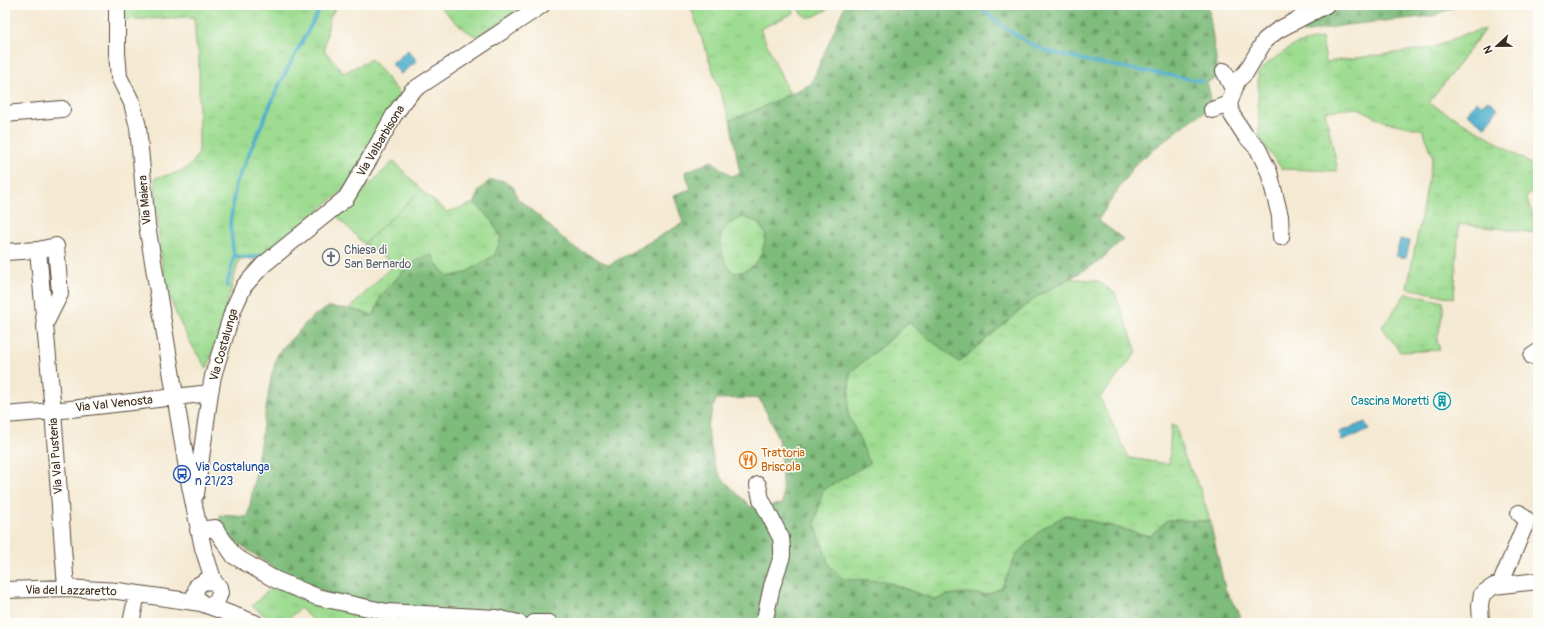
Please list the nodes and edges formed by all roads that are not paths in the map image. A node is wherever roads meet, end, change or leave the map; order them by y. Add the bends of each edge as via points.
1 (116, 5) edge
2 (542, 5) edge
3 (1326, 5) edge
4 (1224, 72) dead end
5 (1233, 92) junction
6 (62, 109) dead end
7 (1212, 110) dead end
8 (5, 114) edge
9 (1281, 237) dead end
10 (5, 252) edge
11 (238, 297) joint
12 (210, 393) junction
13 (176, 397) junction
14 (53, 411) junction
15 (5, 415) edge
16 (758, 485) dead end
17 (194, 507) junction
18 (1519, 513) dead end
19 (198, 530) junction
20 (1538, 581) edge
21 (1497, 585) junction
22 (66, 588) junction
23 (5, 590) edge
24 (207, 593) junction
25 (137, 594) junction
26 (131, 623) edge
27 (256, 623) edge
28 (519, 623) edge
29 (534, 623) edge
30 (549, 623) edge
31 (764, 623) edge
32 (1481, 623) edge

1 - 13 street, Via Maiera via 120,77 132,103 138,127 147,225
2 - 11 street, Via Valbarbisona via 412,92 394,115 346,198 263,265 244,286
3 - 5 street via 1265,40
4 - 5 street
5 - 7 street
5 - 9 street via 1232,115 1258,149 1269,172 1280,216
6 - 8 street
10 - 14 street, Via Val Pusteria via 38,250
11 - 12 street, Via Costalunga
12 - 13 street, Via Costalunga
12 - 17 street, Via Costalunga
13 - 14 street, Via Val Venosta
13 - 17 street, Via Costalunga
14 - 15 street, Via Val Venosta
14 - 22 street, Via Val Pusteria
16 - 31 street via 760,499 781,538 782,548
17 - 19 street, Via Costalunga
18 - 21 street via 1527,520
19 - 24 street, Via Costalunga
19 - 28 street via 215,528 234,556 274,579 317,597 387,612 496,618
20 - 21 street
21 - 32 street via 1482,594
22 - 23 street, Via del Lazzaretto
22 - 25 street, Via del Lazzaretto
24 - 25 street, Via del Lazzaretto via 176,600
24 - 27 street
25 - 26 street
29 - 30 street

